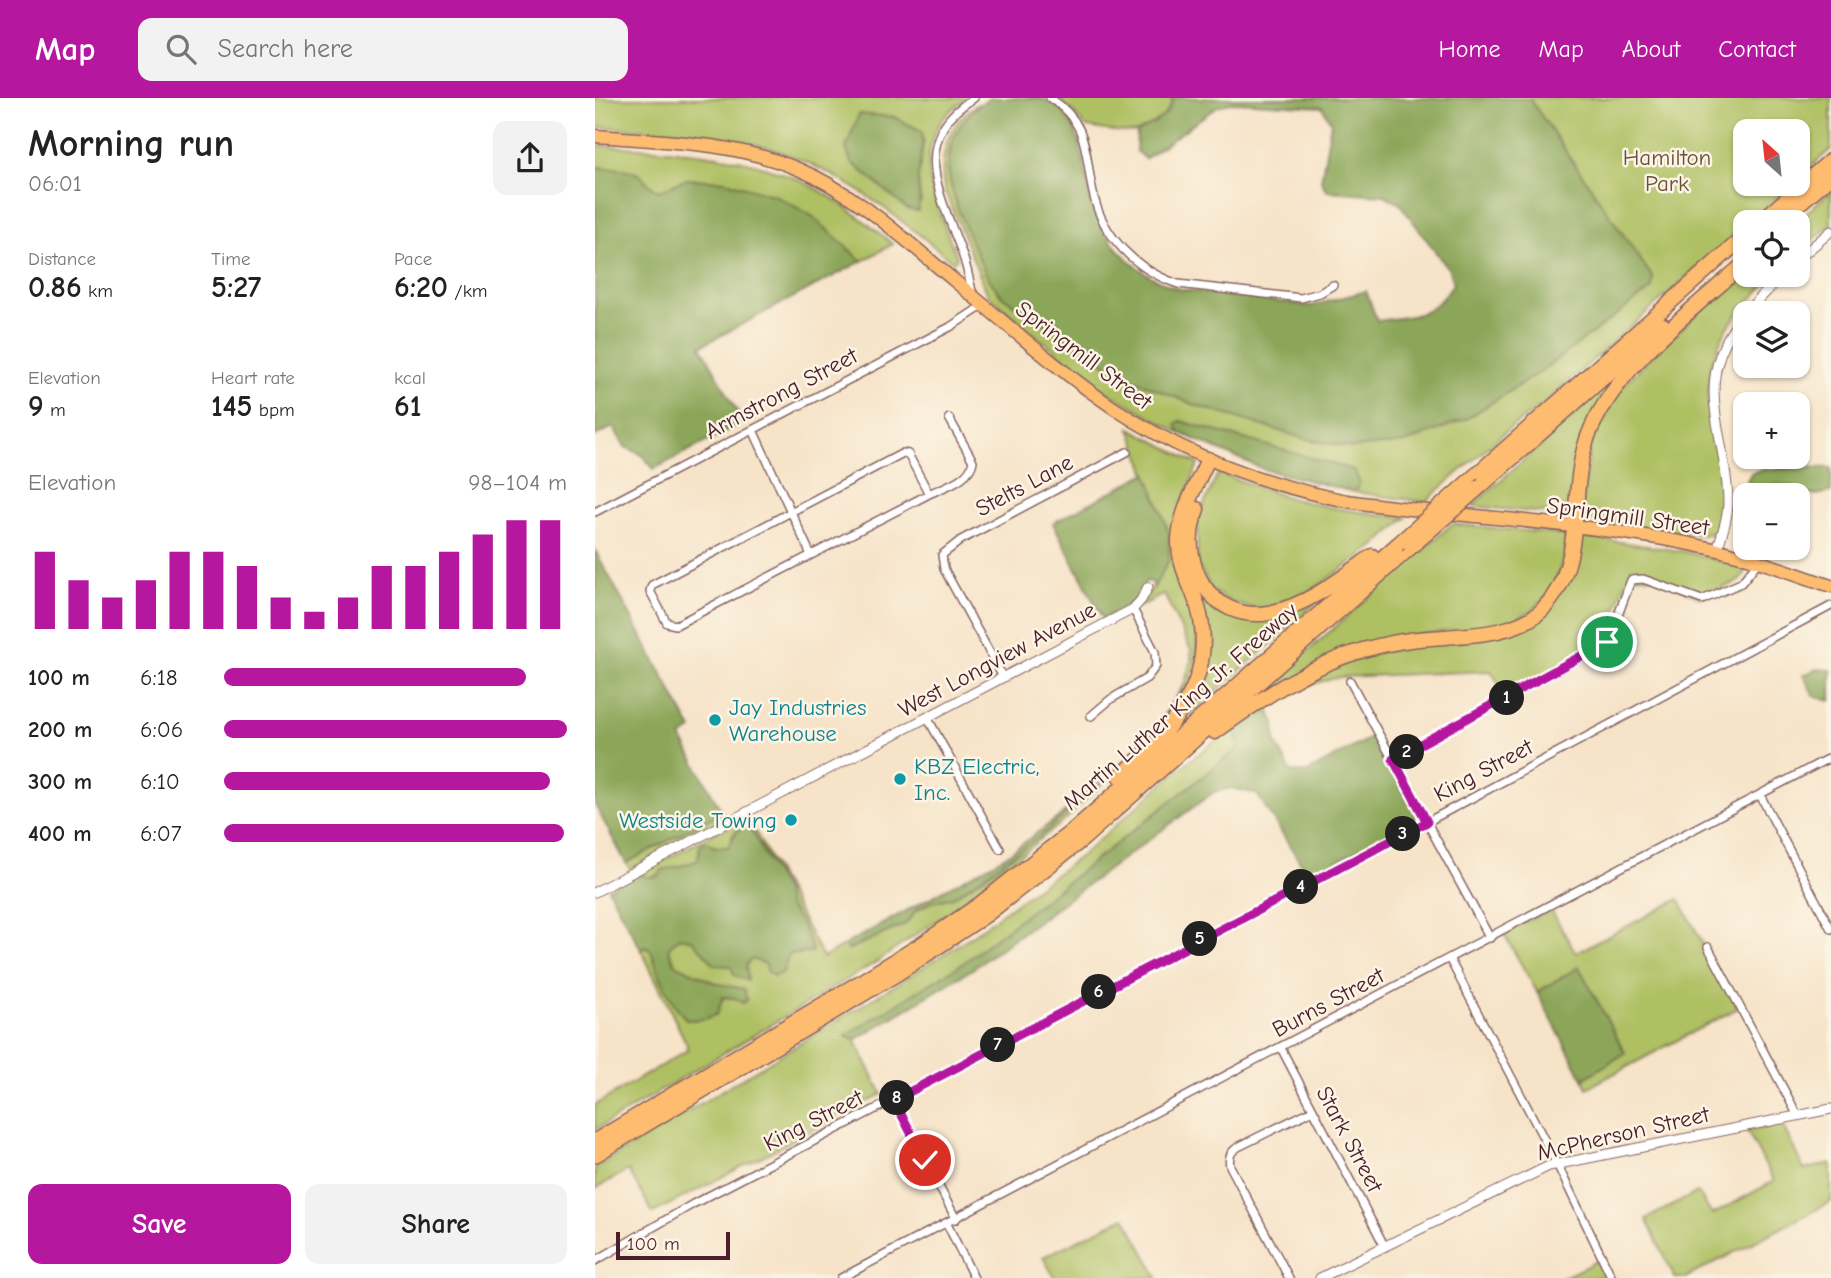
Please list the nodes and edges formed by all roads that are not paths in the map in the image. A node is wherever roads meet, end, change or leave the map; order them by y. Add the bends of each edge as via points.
1 (974, 98) edge
2 (1050, 98) edge
3 (595, 136) edge
4 (1831, 160) edge
5 (1831, 176) edge
6 (1831, 184) edge
7 (1774, 210) edge
8 (1792, 210) edge
9 (1802, 210) edge
10 (1831, 230) edge
11 (1733, 247) edge
12 (1810, 249) edge
13 (1733, 263) edge
14 (1733, 274) edge
15 (1333, 285) dead end
16 (1771, 287) edge
17 (979, 301) junction
18 (1757, 301) edge
19 (1733, 332) edge
20 (949, 418) dead end
21 (753, 430) junction
22 (1127, 452) dead end
23 (1212, 461) junction
24 (929, 494) junction
25 (595, 512) edge
26 (792, 512) junction
27 (1573, 527) junction
28 (1392, 544) junction
29 (1717, 550) junction
30 (811, 555) junction
31 (1758, 562) junction
32 (1831, 586) edge
33 (1148, 587) dead end
34 (1831, 606) edge
35 (1133, 608) junction
36 (1003, 677) junction
37 (1350, 681) dead end
38 (1091, 716) dead end
39 (927, 717) junction
40 (1831, 757) edge
41 (1393, 759) junction
42 (1760, 795) junction
43 (1427, 822) junction
44 (1000, 849) dead end
45 (1050, 865) junction
46 (595, 892) edge
47 (1831, 929) edge
48 (1490, 938) junction
49 (922, 944) junction
50 (1708, 947) dead end
51 (1450, 960) junction
52 (1281, 1048) junction
53 (894, 1100) junction
54 (1831, 1109) edge
55 (1313, 1110) junction
56 (1798, 1116) junction
57 (595, 1141) edge
58 (595, 1155) edge
59 (1557, 1164) junction
60 (956, 1219) junction
61 (947, 1224) junction
62 (1385, 1247) junction
63 (595, 1261) edge
64 (841, 1278) edge
65 (974, 1278) edge
66 (1289, 1278) edge
67 (1320, 1278) edge
68 (1612, 1278) edge

1 - 17 street via 944,125 933,165 937,189
2 - 15 street via 1079,126 1097,209 1116,243 1139,264 1178,284 1301,298
3 - 17 main road, Springmill Street via 725,147 800,170 863,206
4 - 7 highway
5 - 8 highway
6 - 9 highway
10 - 12 street
11 - 28 highway, Martin Luther King Jr. Freeway, bridge
13 - 45 highway, Martin Luther King Jr. Freeway, bridge
14 - 27 highway via 1642,358 1605,402 1581,458
16 - 18 street
17 - 21 street, Armstrong Street via 950,327
17 - 23 main road, Springmill Street via 1092,393
19 - 29 street via 1714,379 1728,505
20 - 24 street via 972,468
21 - 25 street, Armstrong Street
21 - 26 street
22 - 36 street, Stelts Lane via 961,540 943,555 944,569
23 - 27 main road, Springmill Street via 1347,501
23 - 28 highway via 1189,546 1200,580 1229,606 1257,614 1295,604
23 - 49 highway via 1184,515 1179,537 1181,561 1198,606 1203,638 1187,704 1126,771
24 - 26 street via 906,452
24 - 30 street
26 - 30 street
26 - 30 street via 652,585 650,591 667,623 676,625
27 - 29 main road, Springmill Street
27 - 45 highway via 1560,587 1539,612 1501,630 1384,645 1310,671 1213,734 1080,849
28 - 49 highway, Martin Luther King Jr. Freeway via 1076,828
29 - 31 main road, Springmill Street
31 - 32 main road, Springmill Street
31 - 41 street via 1741,583 1702,600 1649,581 1631,580 1610,637 1599,648
33 - 35 street, West Longview Avenue
34 - 43 street, King Street
35 - 36 street, West Longview Avenue
35 - 38 street via 1155,652 1156,666 1147,678
36 - 39 street, West Longview Avenue
37 - 41 street
39 - 44 street
39 - 46 street, West Longview Avenue
40 - 42 street, Burns Street
41 - 43 street
42 - 47 street
42 - 48 street, Burns Street
43 - 48 street
43 - 53 street, King Street
45 - 58 highway, Martin Luther King Jr. Freeway via 986,915 900,972
48 - 51 street, Burns Street
49 - 57 highway, Martin Luther King Jr. Freeway
50 - 56 street
51 - 52 street, Burns Street
51 - 59 street
52 - 55 street, Stark Street
52 - 60 street, Burns Street
53 - 60 street
53 - 63 street, King Street via 693,1204
54 - 56 street, McPherson Street
55 - 62 street, Stark Street
55 - 66 street via 1234,1149 1230,1157 1230,1166
56 - 59 street, McPherson Street
59 - 62 street, McPherson Street
59 - 68 street
60 - 61 street, Burns Street
61 - 64 street, Burns Street
61 - 65 street
62 - 67 street, McPherson Street

